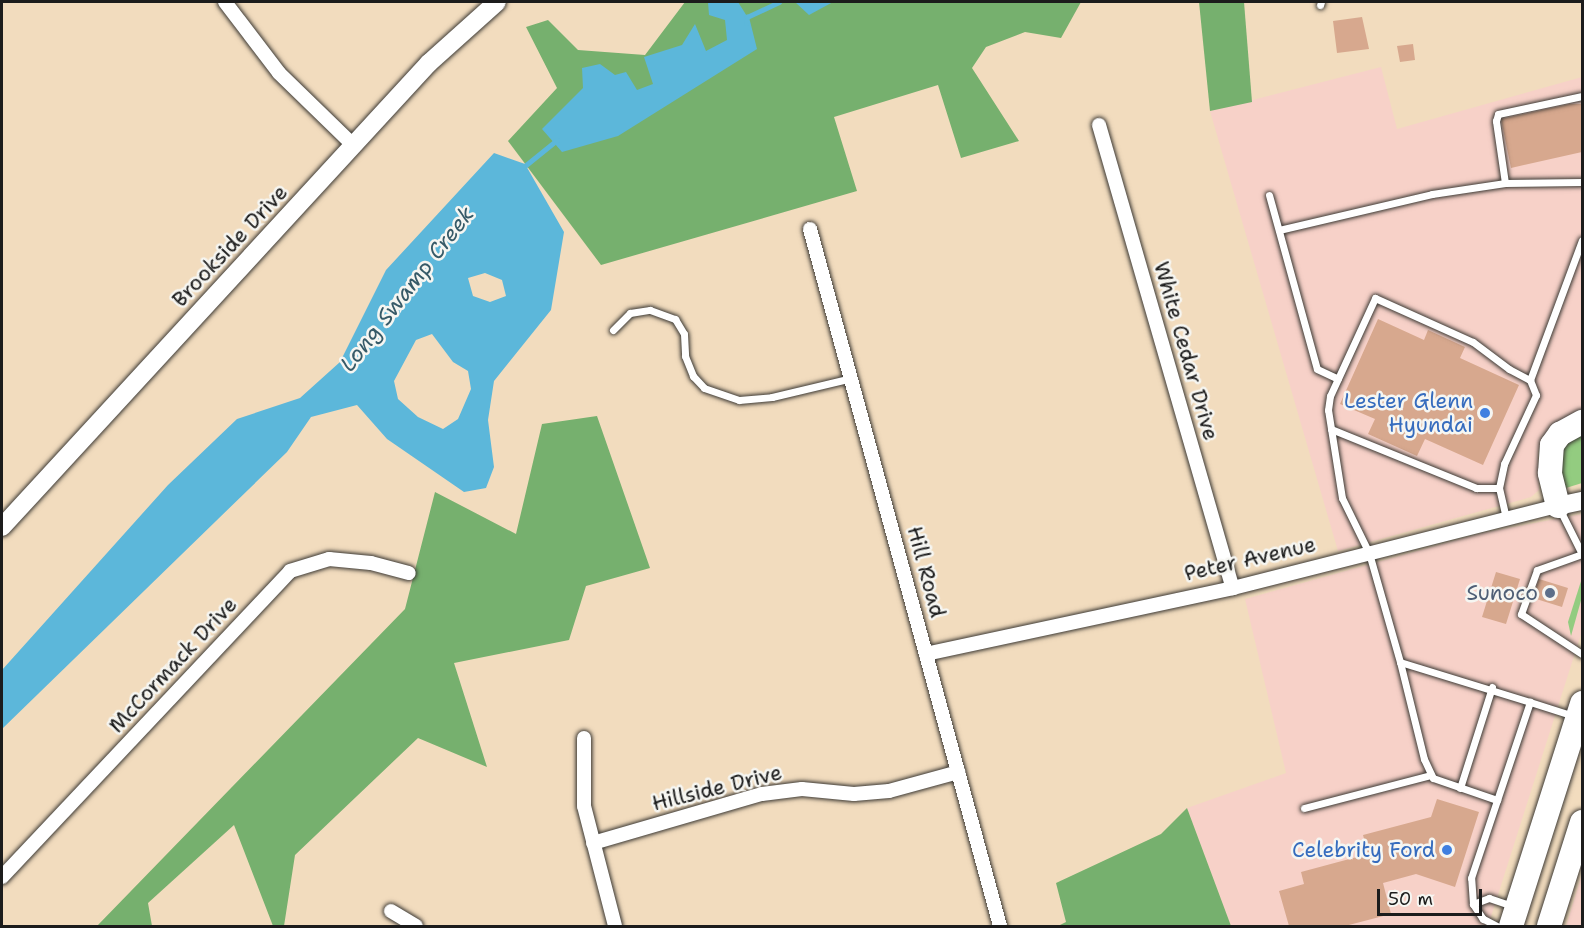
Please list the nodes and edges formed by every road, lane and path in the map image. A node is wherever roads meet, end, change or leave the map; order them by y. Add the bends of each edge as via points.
1 (225, 2) edge
2 (497, 2) edge
3 (1582, 96) edge
4 (1099, 125) dead end
5 (353, 145) junction
6 (1582, 182) edge
7 (1505, 183) junction
8 (1269, 195) dead end
9 (810, 229) dead end
10 (1279, 230) junction
11 (1582, 240) edge
12 (613, 330) dead end
13 (852, 378) junction
14 (1338, 379) junction
15 (1530, 380) junction
16 (1582, 422) edge
17 (1331, 429) junction
18 (1499, 488) junction
19 (1582, 501) edge
20 (1558, 506) junction
21 (1506, 518) junction
22 (2, 527) edge
23 (1369, 553) junction
24 (1582, 554) edge
25 (409, 573) dead end
26 (1233, 588) junction
27 (926, 654) junction
28 (1582, 654) edge
29 (1400, 662) junction
30 (1492, 687) junction
31 (1530, 702) junction
32 (1580, 710) edge
33 (584, 738) dead end
34 (958, 772) junction
35 (1431, 775) junction
36 (1460, 788) junction
37 (1497, 800) junction
38 (1305, 808) dead end
39 (1582, 822) edge
40 (593, 843) junction
41 (1574, 870) edge
42 (2, 877) edge
43 (1473, 904) junction
44 (391, 911) dead end
45 (1514, 917) edge
46 (416, 927) edge
47 (615, 927) edge
48 (1000, 927) edge
49 (1497, 927) edge
50 (1549, 927) edge

1 - 5 street via 279,73
2 - 5 street, Brookside Drive via 429,63
3 - 7 lane via 1498,114
4 - 26 street, White Cedar Drive
5 - 22 street, Brookside Drive
6 - 7 lane
7 - 10 lane via 1432,194
8 - 10 lane
9 - 13 street, Hill Road
10 - 14 lane via 1317,369
11 - 15 lane
12 - 13 lane via 630,313 650,310 675,319 684,334 685,356 693,376 704,388 739,400 772,397
13 - 27 street, Hill Road
14 - 15 lane via 1375,298 1473,342
14 - 17 lane via 1328,410
15 - 18 lane via 1536,394 1504,464
16 - 20 highway via 1560,434 1552,445 1550,472
17 - 18 lane via 1476,488
17 - 23 lane via 1342,498
18 - 21 lane
19 - 20 street, Peter Avenue
20 - 21 street, Peter Avenue
20 - 24 lane
21 - 23 street, Peter Avenue
23 - 26 street, Peter Avenue
23 - 29 lane
24 - 28 lane via 1537,570 1521,614
25 - 42 street, McCormack Drive via 371,563 328,559 290,571
26 - 27 street, Peter Avenue
27 - 34 street, Hill Road
29 - 30 lane
29 - 35 lane
30 - 31 lane
30 - 36 lane
31 - 32 lane
31 - 37 lane
32 - 45 highway
33 - 40 street via 584,806
34 - 40 street, Hillside Drive via 889,791 854,794 802,789 762,794
34 - 48 street, Hill Road
35 - 36 lane
35 - 38 lane
36 - 37 lane
37 - 43 lane via 1471,878
39 - 41 highway
40 - 47 street
41 - 50 highway
43 - 45 lane via 1489,898
43 - 49 lane via 1483,919
44 - 46 street

